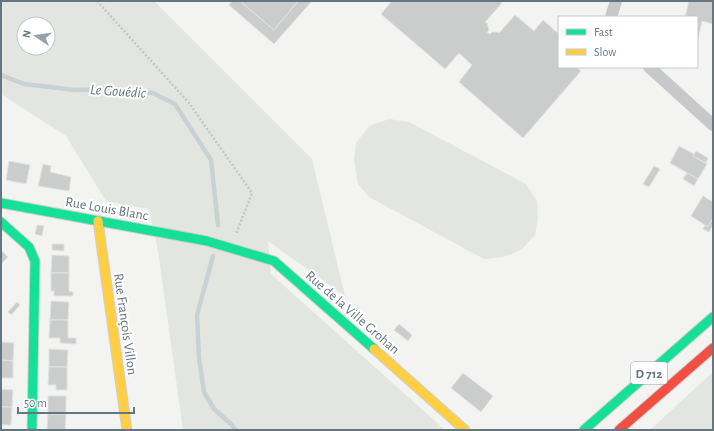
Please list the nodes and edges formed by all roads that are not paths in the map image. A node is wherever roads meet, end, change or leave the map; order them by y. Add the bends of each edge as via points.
1 (616, 1) edge
2 (611, 16) edge
3 (650, 68) edge
4 (713, 125) edge
5 (1, 203) edge
6 (98, 221) junction
7 (1, 222) edge
8 (207, 241) joint
9 (713, 317) edge
10 (713, 348) edge
11 (641, 411) junction
12 (32, 430) edge
13 (127, 430) edge
14 (466, 430) edge
15 (584, 430) edge
16 (619, 430) edge
17 (623, 430) edge

1 - 2 street
3 - 4 street
5 - 6 street, Rue Louis Blanc
6 - 8 street, Rue Louis Blanc
6 - 13 street, Rue François Villon
7 - 12 street via 29,247 35,261
8 - 14 street, Rue de la Ville Grohan via 274,261
9 - 15 street, D 712
10 - 11 street, D 712
11 - 16 street, D 712
11 - 17 street

